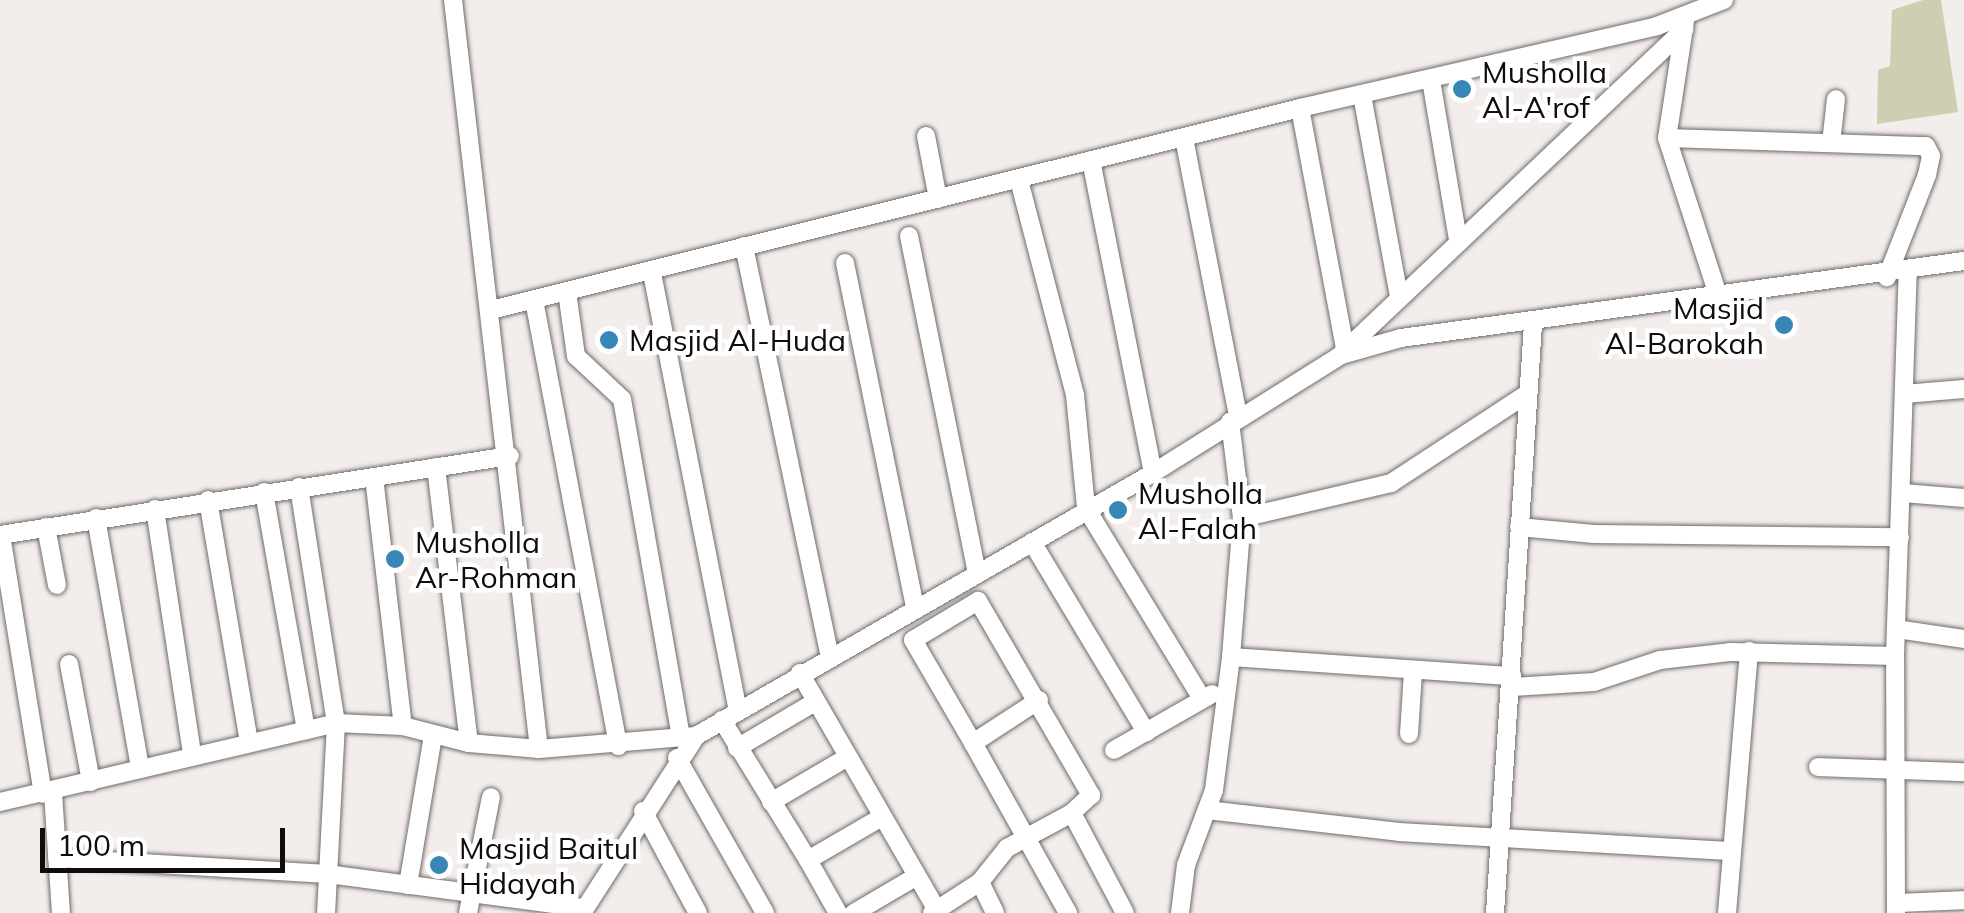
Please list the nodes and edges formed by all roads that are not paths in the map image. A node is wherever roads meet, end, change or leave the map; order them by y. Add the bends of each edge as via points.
1 (453, 0) edge
2 (1724, 0) edge
3 (1685, 21) junction
4 (1431, 80) junction
5 (1362, 96) junction
6 (1836, 98) dead end
7 (1300, 108) junction
8 (926, 136) dead end
9 (1184, 138) junction
10 (1667, 138) junction
11 (1831, 142) junction
12 (1091, 160) junction
13 (1019, 180) junction
14 (938, 199) junction
15 (909, 236) dead end
16 (1458, 240) junction
17 (744, 246) junction
18 (1964, 261) edge
19 (845, 263) dead end
20 (652, 273) junction
21 (1908, 273) junction
22 (1887, 276) junction
23 (567, 292) junction
24 (1718, 295) junction
25 (1398, 296) junction
26 (534, 300) junction
27 (491, 310) junction
28 (1533, 324) junction
29 (1343, 352) junction
30 (1964, 389) edge
31 (1527, 394) junction
32 (1904, 394) junction
33 (1234, 420) junction
34 (510, 456) junction
35 (436, 467) junction
36 (1154, 472) junction
37 (374, 476) junction
38 (299, 487) junction
39 (264, 492) junction
40 (1903, 493) junction
41 (1964, 498) edge
42 (208, 500) junction
43 (1086, 508) junction
44 (154, 510) junction
45 (96, 518) junction
46 (1242, 518) junction
47 (46, 527) junction
48 (1519, 527) junction
49 (1, 535) edge
50 (1900, 538) junction
51 (1032, 542) junction
52 (977, 574) junction
53 (58, 585) dead end
54 (923, 604) junction
55 (942, 620) junction
56 (1896, 628) junction
57 (1964, 639) edge
58 (1749, 652) junction
59 (1895, 656) junction
60 (830, 658) junction
61 (1231, 658) junction
62 (68, 664) dead end
63 (1414, 672) junction
64 (800, 674) junction
65 (1512, 682) junction
66 (1226, 686) junction
67 (1202, 699) junction
68 (1039, 700) junction
69 (815, 702) junction
70 (730, 716) junction
71 (336, 723) junction
72 (402, 726) junction
73 (306, 730) junction
74 (1146, 732) junction
75 (1409, 734) dead end
76 (433, 735) junction
77 (688, 737) junction
78 (249, 742) junction
79 (469, 743) junction
80 (973, 743) junction
81 (618, 746) junction
82 (738, 748) junction
83 (539, 749) junction
84 (1114, 750) dead end
85 (192, 755) junction
86 (848, 757) junction
87 (677, 758) junction
88 (140, 767) junction
89 (1818, 768) dead end
90 (1896, 770) junction
91 (1964, 772) edge
92 (91, 782) junction
93 (48, 794) junction
94 (491, 797) dead end
95 (0, 802) edge
96 (771, 802) junction
97 (1206, 810) junction
98 (643, 812) junction
99 (1072, 813) junction
100 (882, 817) junction
101 (1027, 838) junction
102 (1502, 838) junction
103 (1728, 851) junction
104 (57, 858) junction
105 (808, 860) junction
106 (328, 874) junction
107 (916, 876) junction
108 (980, 882) junction
109 (408, 886) junction
110 (472, 894) junction
111 (1964, 900) edge
112 (1896, 908) edge
113 (582, 911) edge
114 (934, 912) edge
115 (61, 913) edge
116 (326, 913) edge
117 (468, 913) edge
118 (698, 913) edge
119 (765, 913) edge
120 (838, 913) edge
121 (854, 913) edge
122 (996, 913) edge
123 (1068, 913) edge
124 (1124, 913) edge
125 (1180, 913) edge
126 (1495, 913) edge
127 (1727, 913) edge

1 - 27 street
2 - 3 street
3 - 4 street
3 - 10 street
3 - 16 street
4 - 5 street
4 - 16 street
5 - 7 street
5 - 25 street
6 - 11 street
7 - 9 street
7 - 29 street
8 - 14 street
9 - 12 street
9 - 33 street
10 - 11 street
10 - 24 street
11 - 22 street via 1929,150 1927,175
12 - 13 street
12 - 36 street
13 - 14 street
13 - 43 street via 1075,395
14 - 17 street
15 - 52 street
16 - 25 street
17 - 20 street
17 - 60 street
18 - 21 street
19 - 54 street
20 - 23 street
20 - 70 street
21 - 22 street
21 - 32 street
22 - 24 street
23 - 26 street
23 - 77 street via 576,356 622,399
24 - 28 street
25 - 29 street
26 - 27 street
26 - 81 street
27 - 34 street
28 - 29 street via 1402,338
28 - 31 street
29 - 33 street
30 - 32 street
31 - 46 street via 1391,483
31 - 48 street
32 - 40 street
33 - 36 street
33 - 46 street
34 - 35 street
34 - 83 street
35 - 37 street
35 - 79 street
36 - 43 street
37 - 38 street
37 - 72 street
38 - 39 street
38 - 71 street
39 - 42 street
39 - 73 street
40 - 41 street
40 - 50 street
42 - 44 street
42 - 78 street
43 - 51 street
43 - 67 street
44 - 45 street
44 - 85 street
45 - 47 street
45 - 88 street
46 - 61 street
47 - 49 street
47 - 53 street
48 - 50 street
48 - 65 street
49 - 93 street
50 - 56 street
51 - 52 street
51 - 74 street
52 - 54 street
54 - 55 street
54 - 60 street
55 - 68 street via 984,604
55 - 80 street via 914,644
56 - 57 street
56 - 59 street
58 - 59 street
58 - 65 street via 1660,660 1594,682
58 - 103 street
59 - 90 street
60 - 64 street
61 - 63 street
61 - 66 street
62 - 92 street
63 - 65 street
63 - 75 street
64 - 69 street
64 - 70 street
65 - 102 street
66 - 67 street
66 - 97 street
67 - 74 street
68 - 80 street
68 - 99 street via 1090,787 1087,803
69 - 82 street
69 - 86 street
70 - 77 street
70 - 82 street
71 - 72 street
71 - 73 street
71 - 106 street
72 - 76 street
73 - 78 street
74 - 84 street
76 - 79 street
76 - 109 street
77 - 81 street
77 - 87 street
78 - 85 street
79 - 83 street
80 - 101 street
81 - 83 street
82 - 96 street
85 - 88 street
86 - 96 street
86 - 100 street
87 - 98 street
87 - 119 street
88 - 92 street
89 - 90 street
90 - 91 street
90 - 112 street
92 - 93 street
93 - 95 street
93 - 104 street
94 - 110 street
96 - 105 street
97 - 102 street
97 - 125 street via 1186,865
98 - 113 street
98 - 118 street
99 - 101 street
99 - 124 street
100 - 105 street
100 - 107 street
101 - 108 street via 1007,848
101 - 123 street
102 - 103 street
102 - 126 street
103 - 127 street
104 - 106 street
104 - 115 street
105 - 120 street
106 - 109 street
106 - 116 street
107 - 114 street
107 - 121 street
108 - 114 street
108 - 122 street
109 - 110 street
110 - 113 street
110 - 117 street
111 - 112 street

